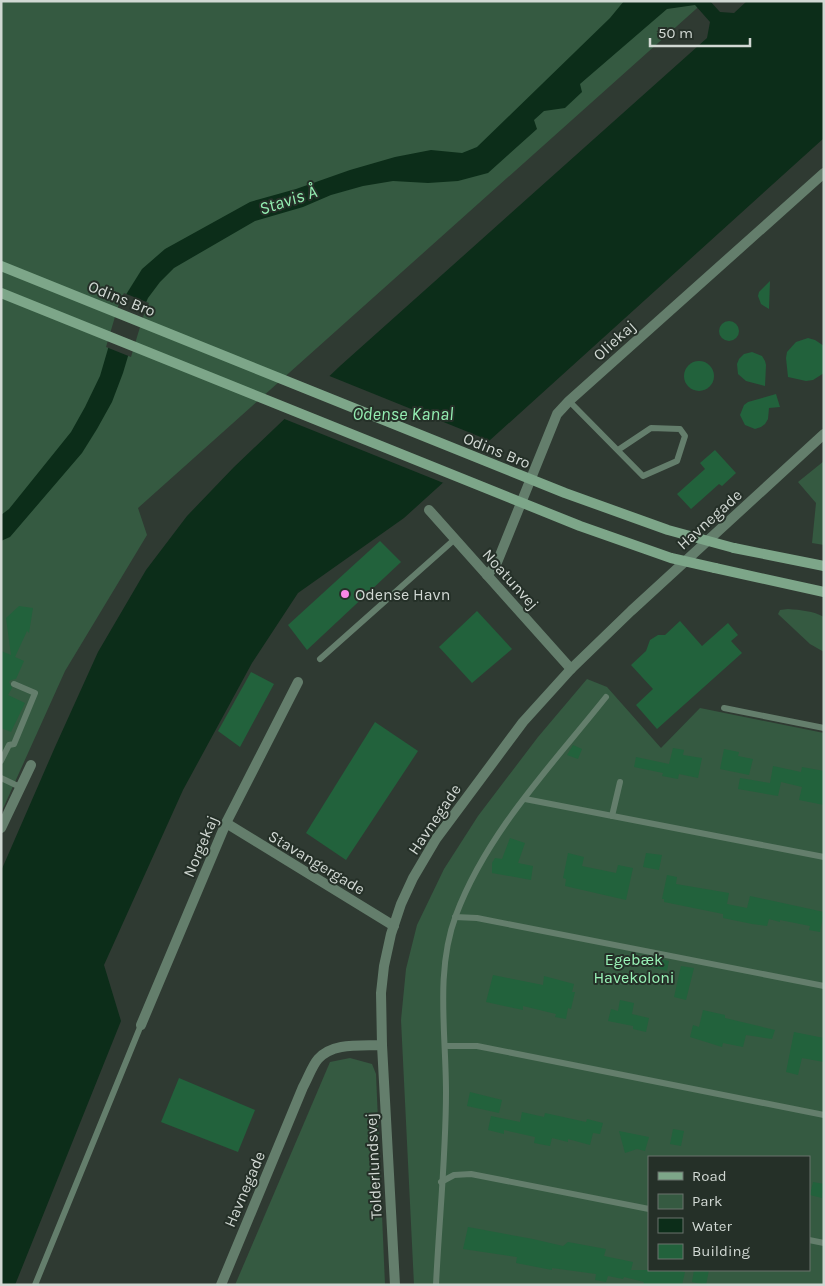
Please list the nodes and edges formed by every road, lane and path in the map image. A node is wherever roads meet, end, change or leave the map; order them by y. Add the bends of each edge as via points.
1 (824, 173) edge
2 (1, 266) edge
3 (1, 293) edge
4 (569, 401) junction
5 (824, 434) edge
6 (618, 450) junction
7 (429, 510) dead end
8 (455, 539) junction
9 (824, 566) edge
10 (487, 575) junction
11 (824, 592) edge
12 (320, 659) dead end
13 (571, 669) junction
14 (298, 682) dead end
15 (14, 684) dead end
16 (606, 697) dead end
17 (724, 708) dead end
18 (824, 728) edge
19 (1, 761) edge
20 (31, 765) dead end
21 (1, 778) edge
22 (620, 782) dead end
23 (20, 787) junction
24 (525, 799) junction
25 (612, 816) junction
26 (226, 823) junction
27 (1, 828) edge
28 (824, 857) edge
29 (455, 917) junction
30 (394, 926) junction
31 (824, 986) edge
32 (141, 1025) joint
33 (382, 1045) junction
34 (445, 1046) junction
35 (824, 1115) edge
36 (441, 1182) junction
37 (648, 1209) edge
38 (810, 1240) edge
39 (824, 1243) edge
40 (35, 1285) edge
41 (221, 1285) edge
42 (395, 1285) edge
43 (436, 1285) edge

1 - 4 street, Oliekaj
2 - 9 main road, Odins Bro, bridge via 565,493 668,530 734,548
3 - 11 main road, bridge via 580,526 672,558
4 - 6 lane
4 - 10 street, Oliekaj via 557,414 496,565
5 - 13 street, Havnegade
6 - 6 lane via 643,476 677,462 685,436 680,429 651,428
7 - 8 street, Noatunvej
8 - 10 street, Noatunvej
8 - 12 lane
10 - 13 street, Noatunvej
13 - 30 street, Havnegade via 523,722 436,839 401,904
14 - 26 street, Norgekaj
15 - 19 lane via 35,693 14,744 9,745
16 - 24 lane
17 - 18 lane
20 - 23 street
21 - 23 lane
22 - 25 lane
23 - 27 street
24 - 25 lane
24 - 29 lane via 484,857
25 - 28 lane
26 - 30 street, Stavangergade
26 - 32 street, Norgekaj
29 - 31 lane via 477,918
29 - 34 lane via 444,978
30 - 33 street, Havnegade via 384,966
32 - 40 lane
33 - 41 street, Havnegade via 329,1049 317,1060
33 - 42 street, Tolderlundsvej
34 - 35 lane via 477,1046
34 - 36 lane
36 - 37 lane via 454,1175 471,1174
36 - 43 lane
38 - 39 lane

